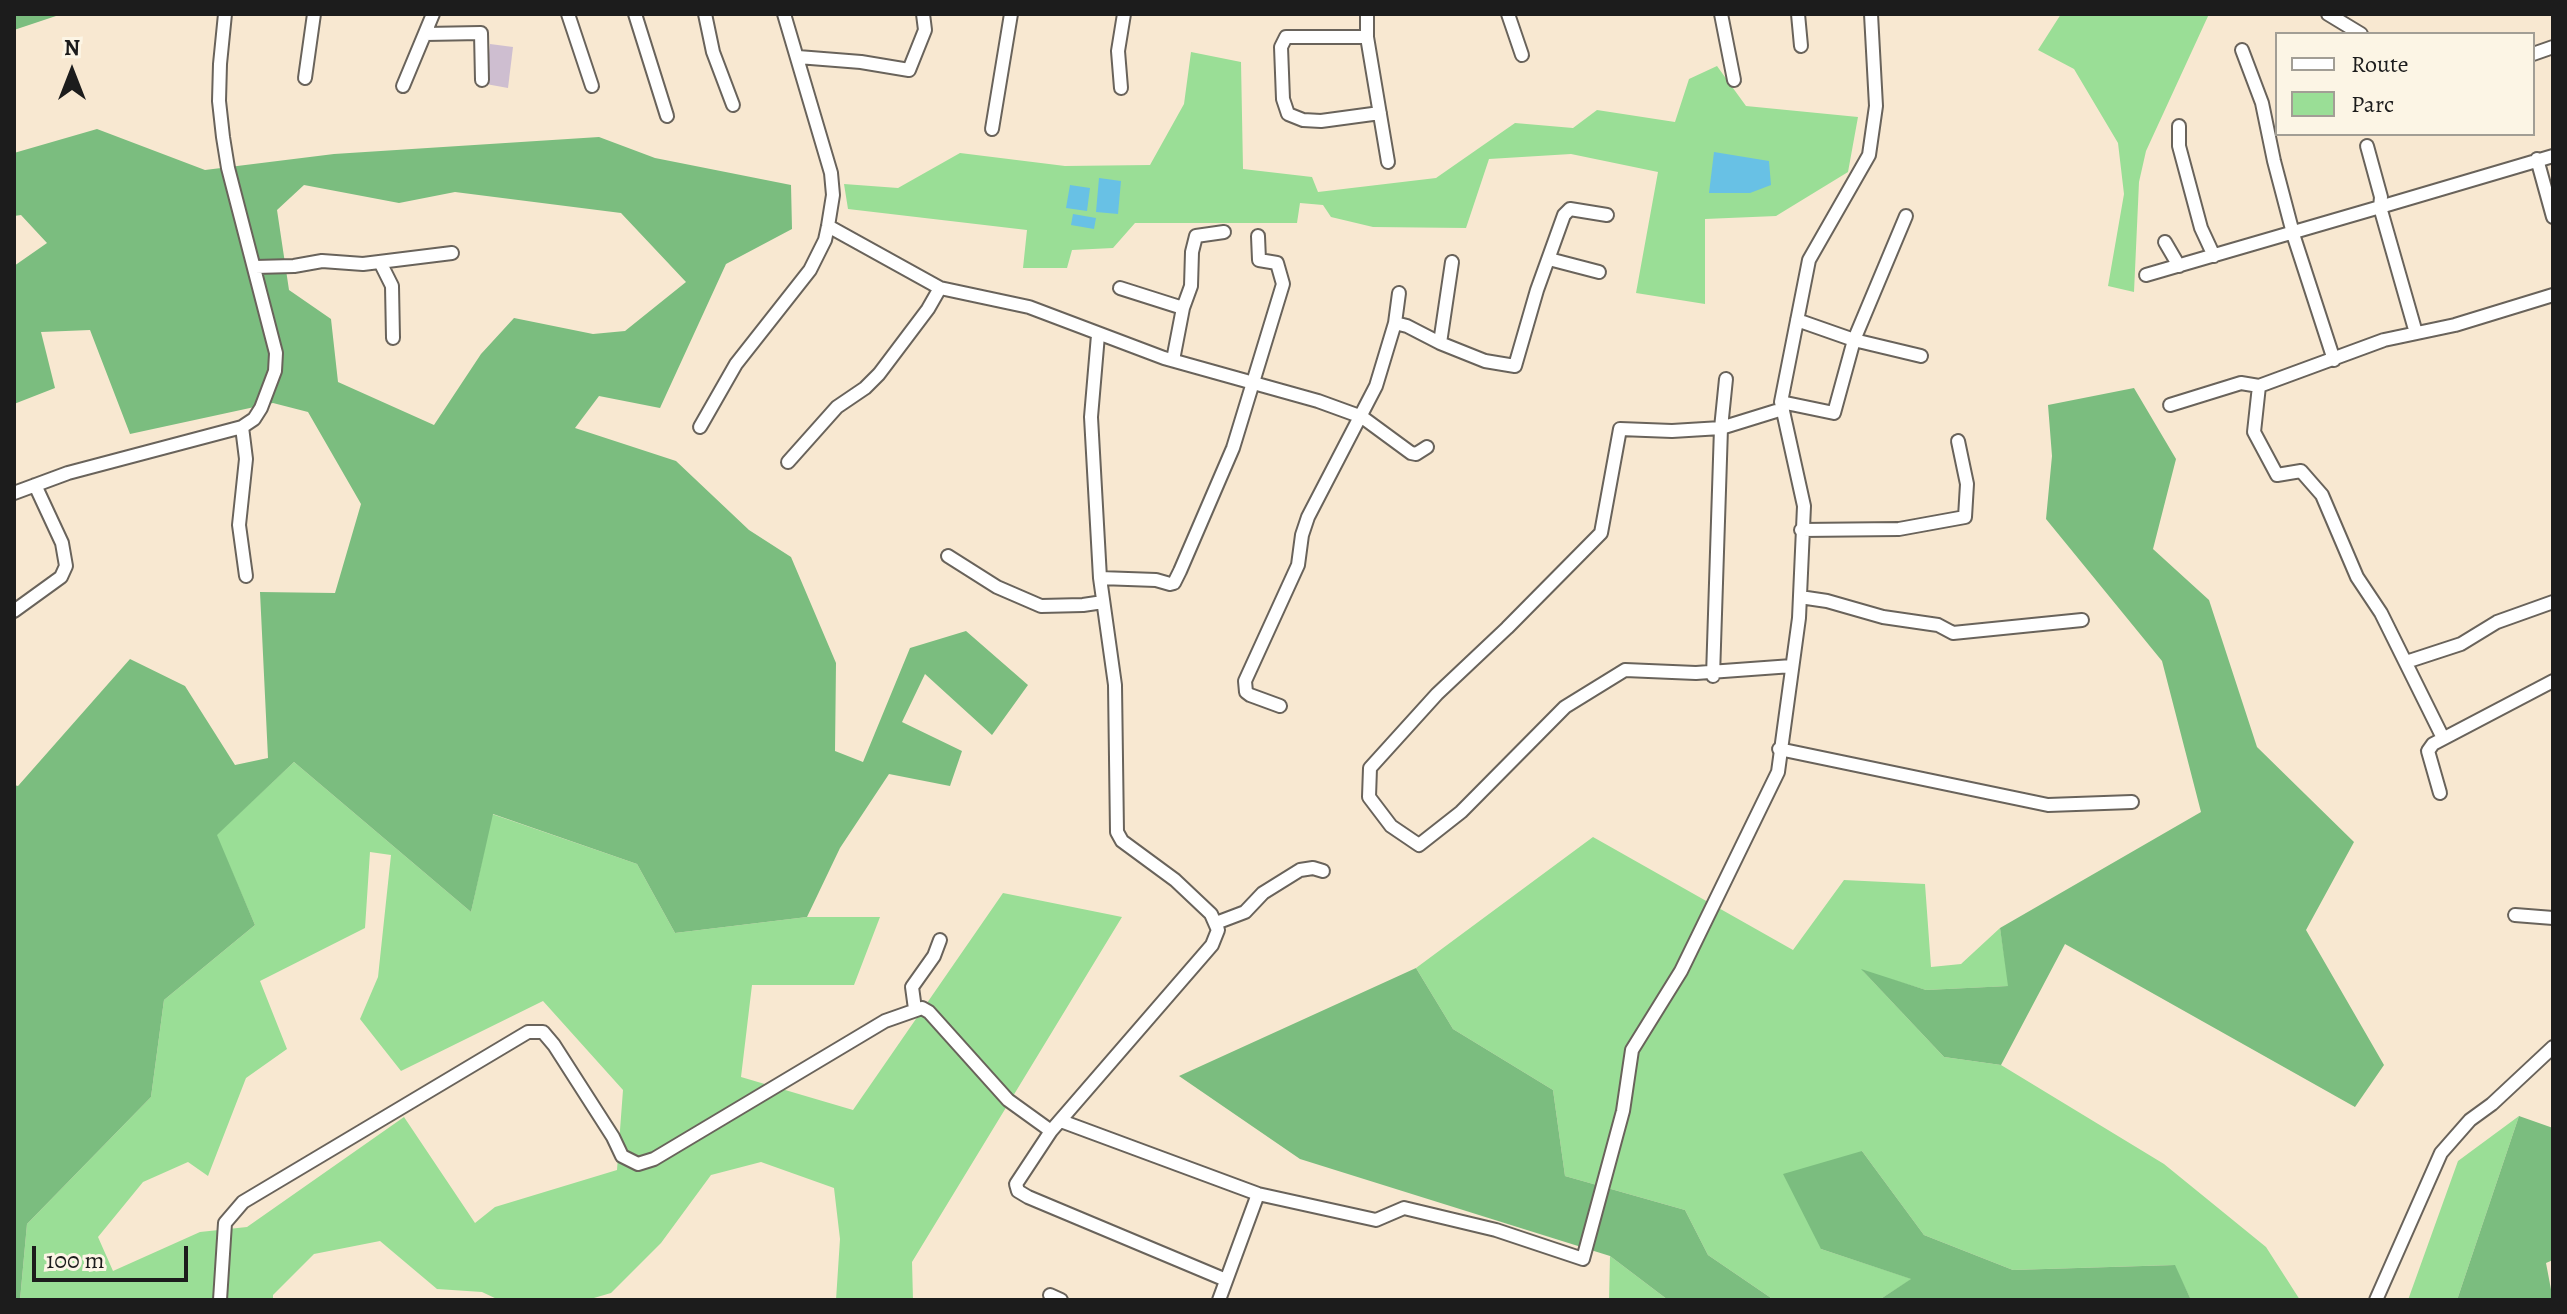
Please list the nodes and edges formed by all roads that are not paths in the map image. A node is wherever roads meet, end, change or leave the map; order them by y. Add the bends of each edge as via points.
1 (225, 14) edge
2 (314, 14) edge
3 (433, 14) edge
4 (568, 14) edge
5 (635, 14) edge
6 (705, 14) edge
7 (784, 14) edge
8 (923, 14) edge
9 (1011, 14) edge
10 (1124, 14) edge
11 (1367, 14) edge
12 (1508, 14) edge
13 (1721, 14) edge
14 (1798, 14) edge
15 (1871, 14) edge
16 (2328, 14) edge
17 (2358, 32) edge
18 (425, 34) junction
19 (1367, 37) junction
20 (1801, 46) dead end
21 (2242, 50) dead end
22 (1522, 55) dead end
23 (798, 57) junction
24 (305, 78) dead end
25 (482, 80) dead end
26 (1734, 80) dead end
27 (403, 86) dead end
28 (592, 86) dead end
29 (1121, 88) dead end
30 (733, 105) dead end
31 (1380, 113) junction
32 (667, 116) dead end
33 (2179, 126) dead end
34 (992, 129) dead end
35 (2367, 146) dead end
36 (2553, 156) edge
37 (2537, 159) junction
38 (1388, 162) dead end
39 (2380, 207) junction
40 (1607, 215) dead end
41 (1906, 216) dead end
42 (2553, 217) edge
43 (828, 226) junction
44 (1224, 232) dead end
45 (2293, 233) junction
46 (1258, 236) dead end
47 (2165, 242) dead end
48 (452, 253) dead end
49 (2214, 256) junction
50 (1549, 259) junction
51 (380, 262) junction
52 (1452, 262) dead end
53 (2179, 266) junction
54 (255, 267) junction
55 (1599, 272) dead end
56 (2146, 275) dead end
57 (940, 288) junction
58 (1120, 288) dead end
59 (1399, 293) dead end
60 (2553, 295) edge
61 (1183, 308) junction
62 (1797, 320) junction
63 (1395, 323) junction
64 (2416, 333) junction
65 (1098, 335) junction
66 (393, 338) dead end
67 (1854, 340) junction
68 (1440, 343) junction
69 (1921, 356) dead end
70 (1173, 360) junction
71 (2333, 360) junction
72 (1726, 379) dead end
73 (1255, 382) junction
74 (2259, 386) junction
75 (2170, 405) dead end
76 (1778, 407) junction
77 (1362, 417) junction
78 (242, 427) junction
79 (700, 427) dead end
80 (1721, 428) junction
81 (1958, 441) dead end
82 (1427, 447) dead end
83 (788, 462) dead end
84 (35, 485) junction
85 (14, 493) edge
86 (1802, 530) junction
87 (948, 556) dead end
88 (246, 576) dead end
89 (1100, 578) junction
90 (1800, 597) junction
91 (1103, 602) junction
92 (2553, 602) edge
93 (14, 611) edge
94 (2082, 620) dead end
95 (2406, 662) junction
96 (1792, 666) junction
97 (1713, 674) junction
98 (2548, 684) edge
99 (2553, 696) edge
100 (1280, 706) dead end
101 (2443, 738) junction
102 (1780, 749) junction
103 (2440, 793) dead end
104 (2132, 802) dead end
105 (1323, 871) dead end
106 (2515, 915) dead end
107 (2553, 918) edge
108 (1216, 923) junction
109 (940, 940) dead end
110 (915, 1009) junction
111 (2553, 1047) edge
112 (1056, 1126) junction
113 (1258, 1194) junction
114 (1226, 1280) junction
115 (220, 1300) edge
116 (1219, 1300) edge
117 (2376, 1300) edge

1 - 54 street via 220,64 223,137
2 - 24 street
3 - 18 street
4 - 28 street
5 - 32 street
6 - 30 street
7 - 23 street
8 - 23 street via 925,30 909,70
9 - 34 street
10 - 29 street via 1118,51
11 - 19 street
12 - 22 street
13 - 26 street
14 - 20 street
15 - 62 street via 1876,106 1869,155 1809,260
16 - 17 street
18 - 25 street via 481,33
18 - 27 street
19 - 31 street
19 - 31 street via 1286,37 1281,47 1283,99 1288,114 1303,120
21 - 45 street via 2262,103
23 - 43 street via 831,173
31 - 38 street
33 - 49 street via 2179,146 2201,228
35 - 39 street
36 - 37 street
37 - 39 street
37 - 42 street
39 - 45 street
39 - 64 street
40 - 50 street via 1567,211
41 - 67 street
43 - 57 street
43 - 79 street via 810,270 736,364
44 - 61 street via 1196,236 1193,277
45 - 49 street
45 - 71 street
46 - 73 street via 1259,260 1277,263 1283,284
47 - 53 street
48 - 51 street
49 - 53 street
50 - 55 street
50 - 68 street via 1515,366 1485,361
51 - 54 street
51 - 66 street via 392,286
52 - 68 street
53 - 56 street
54 - 78 street via 275,339 275,371 261,408
57 - 65 street via 1029,307
57 - 83 street via 879,374 837,407
58 - 61 street
59 - 63 street
60 - 64 street
61 - 70 street
62 - 67 street
62 - 76 street
63 - 68 street
63 - 77 street
64 - 71 street
65 - 70 street
65 - 89 street via 1091,417
67 - 69 street
67 - 76 street via 1834,413
70 - 73 street
71 - 74 street
72 - 80 street
73 - 77 street
73 - 89 street via 1174,583
74 - 75 street via 2241,383
74 - 95 street via 2254,432 2277,475 2301,471 2322,495 2357,577
76 - 80 street
76 - 86 street via 1804,506
77 - 82 street via 1406,451 1416,454
77 - 100 street via 1308,517 1298,565 1245,681 1250,695
78 - 84 street
78 - 88 street via 246,459 239,525
80 - 97 street
80 - 97 street via 1620,429 1601,533 1437,694 1370,768 1369,797 1391,826 1419,845 1461,812 1565,707 1625,670
81 - 86 street via 1967,484 1965,517 1899,529
84 - 85 street
84 - 93 street via 62,543 66,566 61,577
86 - 90 street
87 - 91 street via 997,587 1041,606
89 - 91 street
90 - 94 street via 1938,625 1953,633
90 - 96 street
91 - 108 street via 1115,685 1118,837 1175,880
92 - 95 street via 2497,622 2461,644
95 - 101 street
96 - 97 street
96 - 102 street
98 - 99 street
98 - 101 street
101 - 103 street via 2428,751
102 - 104 street via 2048,805
102 - 113 street via 1778,772 1681,971 1632,1050 1623,1111 1583,1259 1496,1230 1404,1208 1376,1220
105 - 108 street via 1300,870 1263,893 1245,912
106 - 107 street
108 - 112 street via 1212,945
109 - 110 street via 912,987
110 - 112 street via 929,1012 1008,1100
110 - 115 street via 885,1021 638,1164 622,1156 554,1045 543,1032 528,1032 243,1202 225,1223
111 - 117 street via 2470,1120 2441,1153
112 - 113 street
112 - 114 street via 1016,1184 1018,1191
113 - 114 street
114 - 116 street

